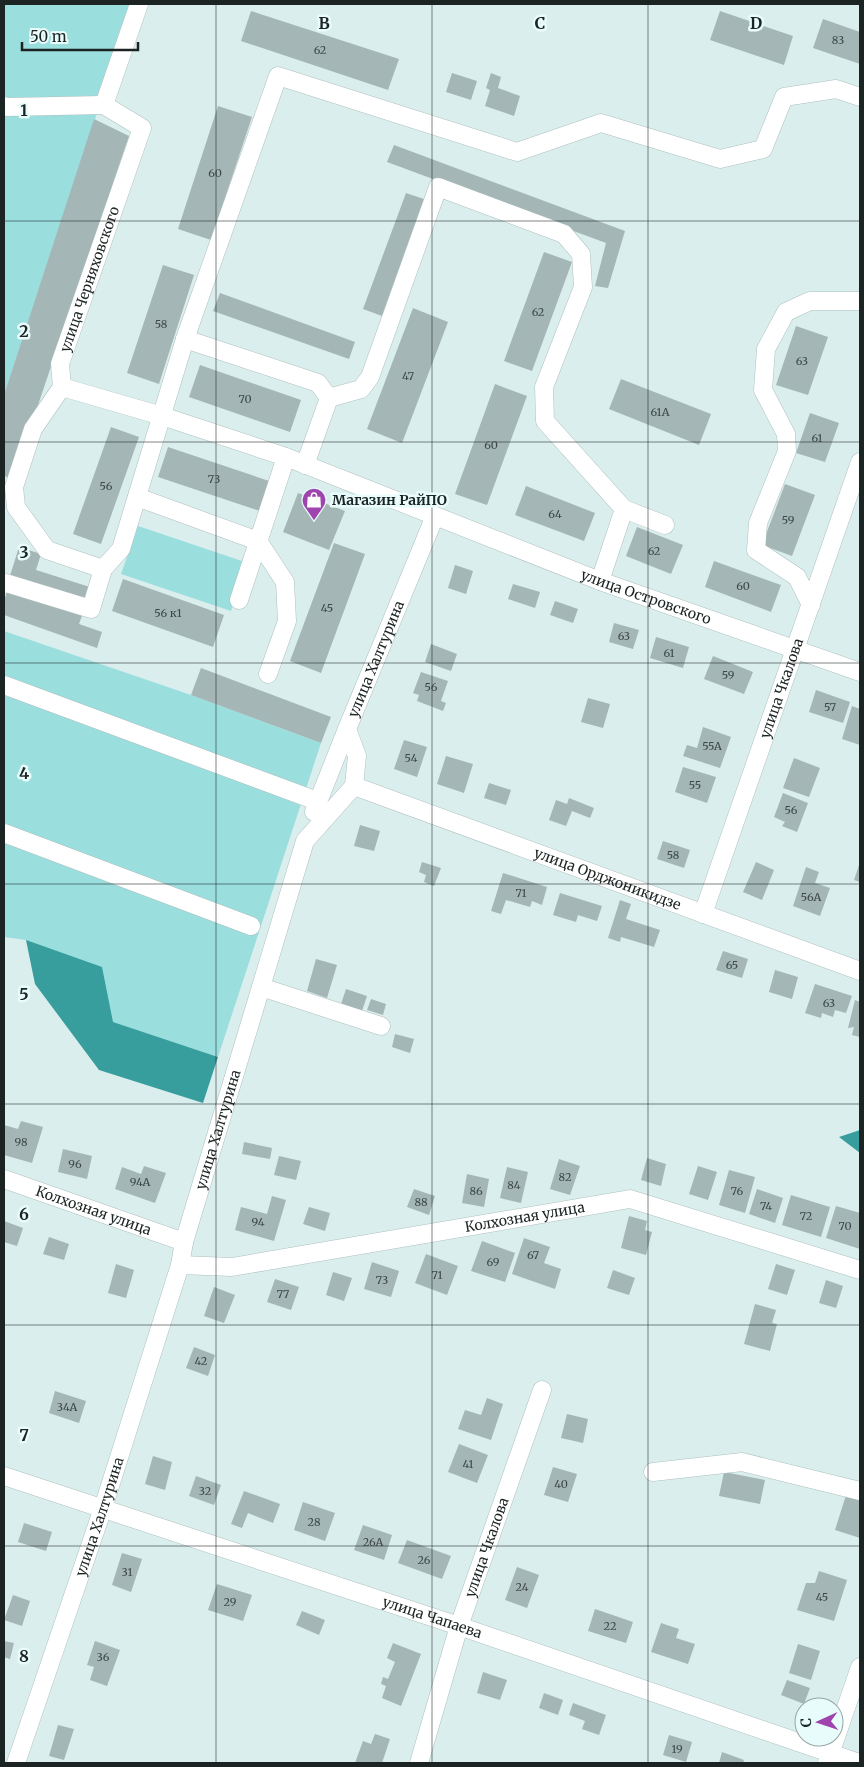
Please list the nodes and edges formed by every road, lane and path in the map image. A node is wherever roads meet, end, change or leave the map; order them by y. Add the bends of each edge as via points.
1 (139, 4) edge
2 (860, 97) edge
3 (104, 105) junction
4 (4, 106) edge
5 (860, 301) edge
6 (185, 339) junction
7 (62, 388) junction
8 (329, 398) junction
9 (162, 416) junction
10 (286, 457) junction
11 (860, 462) edge
12 (305, 465) junction
13 (9, 484) edge
14 (137, 496) junction
15 (624, 509) junction
16 (435, 516) junction
17 (665, 525) dead end
18 (258, 542) junction
19 (103, 569) junction
20 (600, 581) junction
21 (4, 584) edge
22 (238, 600) dead end
23 (811, 605) junction
24 (796, 649) junction
25 (860, 672) edge
26 (268, 674) dead end
27 (4, 685) edge
28 (347, 729) junction
29 (354, 786) junction
30 (317, 801) junction
31 (4, 833) edge
32 (305, 841) junction
33 (703, 914) junction
34 (251, 926) dead end
35 (860, 971) edge
36 (261, 987) junction
37 (381, 1026) dead end
38 (4, 1179) edge
39 (184, 1242) junction
40 (180, 1265) junction
41 (860, 1270) edge
42 (542, 1390) dead end
43 (653, 1472) dead end
44 (4, 1476) edge
45 (860, 1490) edge
46 (103, 1508) junction
47 (459, 1626) junction
48 (860, 1667) edge
49 (829, 1758) edge
50 (16, 1763) edge
51 (419, 1763) edge
52 (858, 1763) edge

1 - 3 street
2 - 6 street via 836,89 784,97 763,149 720,159 600,123 517,152 278,76
3 - 4 street
3 - 7 street, улица Черняховского via 142,128 60,364
5 - 23 street via 810,301 786,312 766,348 763,390 786,434 787,451 758,523 756,550 797,577
6 - 8 street via 318,383
6 - 9 street
7 - 9 street, улица Островского
7 - 13 street via 33,429
8 - 12 street
8 - 15 street via 361,389 370,377 438,187 546,227 564,234 581,254 583,287 544,386 545,421
9 - 10 street, улица Островского
9 - 14 street
10 - 12 street, улица Островского
10 - 18 street
11 - 23 street, улица Чкалова
12 - 16 street, улица Островского
13 - 19 street via 16,507 48,550
14 - 18 street
14 - 19 street via 121,549
15 - 17 street
15 - 20 street
16 - 20 street, улица Островского
16 - 28 street, улица Халтурина
18 - 22 street
18 - 26 street via 285,582 287,622
19 - 21 street via 91,609
20 - 24 street, улица Островского
23 - 24 street, улица Чкалова
24 - 25 street, улица Островского
24 - 33 street, улица Чкалова
27 - 30 street
28 - 29 street, улица Халтурина via 357,756
28 - 30 street
29 - 32 street, улица Халтурина
29 - 33 street, улица Орджоникидзе
30 - 32 street
31 - 34 street
32 - 36 street, улица Халтурина
33 - 35 street, улица Орджоникидзе
36 - 37 street
36 - 39 street, улица Халтурина
38 - 39 street, Колхозная улица
39 - 40 street, улица Халтурина
40 - 41 street, Колхозная улица via 232,1267 630,1199
40 - 46 street, улица Халтурина
42 - 47 street, улица Чкалова
43 - 45 street via 742,1462
44 - 46 street, улица Чапаева
46 - 47 street, улица Чапаева
46 - 50 street, улица Халтурина
47 - 49 street, улица Чапаева
47 - 51 street, улица Чкалова
48 - 49 street
49 - 52 street, улица Чапаева

